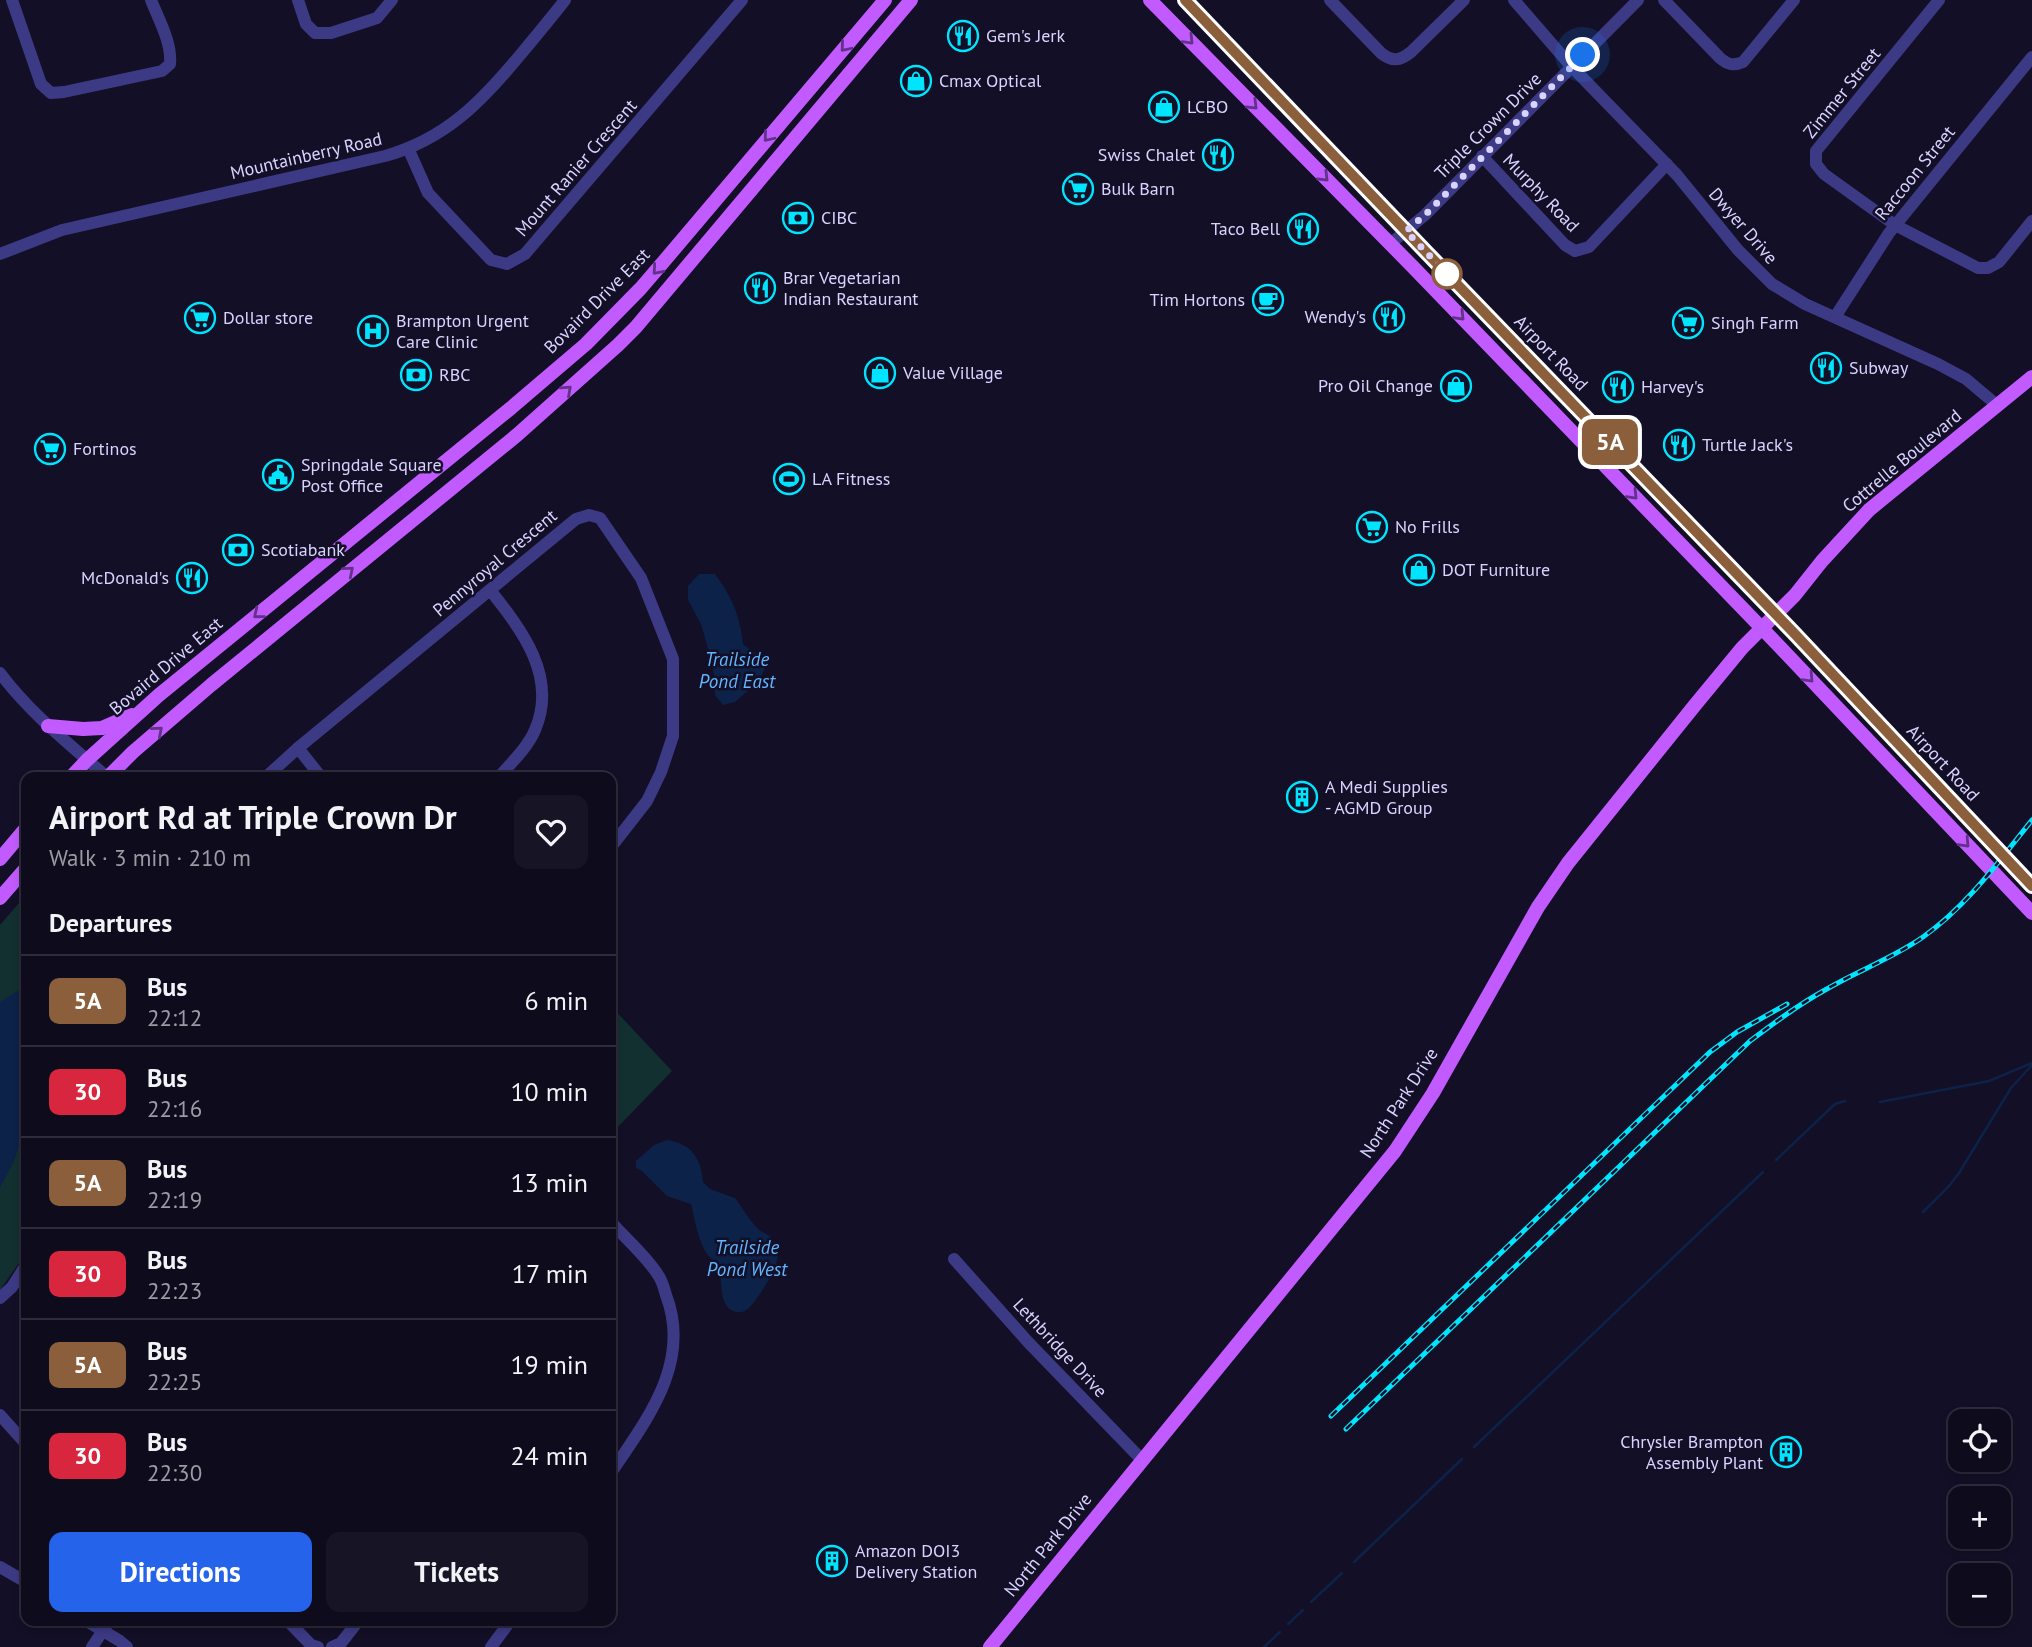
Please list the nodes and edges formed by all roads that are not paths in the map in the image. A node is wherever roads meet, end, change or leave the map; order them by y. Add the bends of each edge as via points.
1 (12, 0) edge
2 (151, 0) edge
3 (298, 0) edge
4 (391, 0) edge
5 (565, 0) edge
6 (742, 0) edge
7 (885, 0) edge
8 (911, 0) edge
9 (1150, 0) edge
10 (1185, 0) edge
11 (1330, 0) edge
12 (1464, 0) edge
13 (1514, 0) edge
14 (1638, 0) edge
15 (1664, 0) edge
16 (1794, 0) edge
17 (1939, 0) edge
18 (2032, 57) edge
19 (1571, 66) junction
20 (408, 148) junction
21 (1482, 156) junction
22 (1667, 164) junction
23 (2032, 221) edge
24 (1895, 225) junction
25 (1406, 231) junction
26 (1390, 244) junction
27 (0, 254) edge
28 (1835, 317) junction
29 (2032, 377) edge
30 (1998, 406) junction
31 (511, 408) junction
32 (517, 435) junction
33 (490, 590) junction
34 (1776, 614) junction
35 (1762, 628) junction
36 (0, 673) edge
37 (142, 710) junction
38 (48, 726) junction
39 (298, 748) junction
40 (87, 760) junction
41 (76, 772) edge
42 (101, 772) edge
43 (112, 772) edge
44 (272, 772) edge
45 (317, 772) edge
46 (503, 772) edge
47 (21, 834) edge
48 (616, 841) edge
49 (0, 859) edge
50 (21, 874) edge
51 (2032, 887) edge
52 (0, 898) edge
53 (2032, 913) edge
54 (616, 1228) edge
55 (954, 1259) dead end
56 (21, 1273) edge
57 (0, 1298) edge
58 (0, 1415) edge
59 (21, 1438) edge
60 (1142, 1460) junction
61 (616, 1466) edge
62 (0, 1567) edge
63 (21, 1579) edge
64 (107, 1626) edge
65 (293, 1626) edge
66 (354, 1626) edge
67 (507, 1626) edge
68 (92, 1647) edge
69 (128, 1647) edge
70 (318, 1647) edge
71 (332, 1647) edge
72 (491, 1647) edge
73 (990, 1647) edge

1 - 2 street via 41,85 51,93 162,71 170,64 171,55
3 - 4 street via 306,24 315,33 331,33 377,18
5 - 20 street, Mountainberry Road via 469,112
6 - 20 street, Mount Ranier Crescent via 525,254 507,264 491,260 428,193
7 -> 31 main road, Bovaird Drive East via 641,288 586,344
32 -> 8 main road via 636,327
9 -> 26 main road
10 - 25 main road, Airport Road
11 - 12 street via 1387,59 1399,60
13 - 19 street, Dwyer Drive
14 - 19 street, Triple Crown Drive
15 - 16 street via 1720,58 1737,65
17 - 24 street, Zimmer Street via 1815,156 1824,174
18 - 24 street, Raccoon Street
19 - 21 street, Triple Crown Drive
19 - 22 street, Dwyer Drive
20 - 27 street, Mountainberry Road via 62,230
21 - 22 street, Murphy Road via 1575,251 1589,247
21 - 25 street, Triple Crown Drive
22 - 28 street, Dwyer Drive via 1772,284
23 - 24 street via 1999,262 1988,268 1974,266
24 - 28 street, Raccoon Street
25 - 26 street, Triple Crown Drive
25 - 34 main road, Airport Road
26 -> 35 main road
28 - 30 street, Dwyer Drive via 1966,379
29 - 30 main road, Cottrelle Boulevard
30 - 34 main road, Cottrelle Boulevard via 1869,510
31 - 32 main road
31 -> 37 main road, Bovaird Drive East
43 -> 32 main road via 211,685
33 - 39 street, Pennyroyal Crescent
33 - 46 street via 529,643 543,685 535,732
33 - 48 street, Pennyroyal Crescent via 576,519 589,515 600,519 641,578 673,659 673,736 647,801
34 - 35 main road, Cottrelle Boulevard
34 - 51 main road, Airport Road
35 -> 53 main road
35 - 60 main road, North Park Drive via 1568,863 1395,1151
36 - 38 street
37 - 38 main road via 102,728
37 - 40 main road, Bovaird Drive East
38 - 40 street
39 - 44 street, Pennyroyal Crescent
39 - 45 street
40 - 41 main road, Bovaird Drive East
40 - 42 street
47 - 49 main road
50 - 52 main road
54 - 61 street via 659,1275 675,1337 673,1362 661,1393
55 - 60 street, Lethbridge Drive
56 - 57 street
58 - 59 street
60 - 73 main road, North Park Drive
62 - 63 street
64 - 68 street
64 - 69 street
65 - 70 street
66 - 71 street
67 - 72 street

